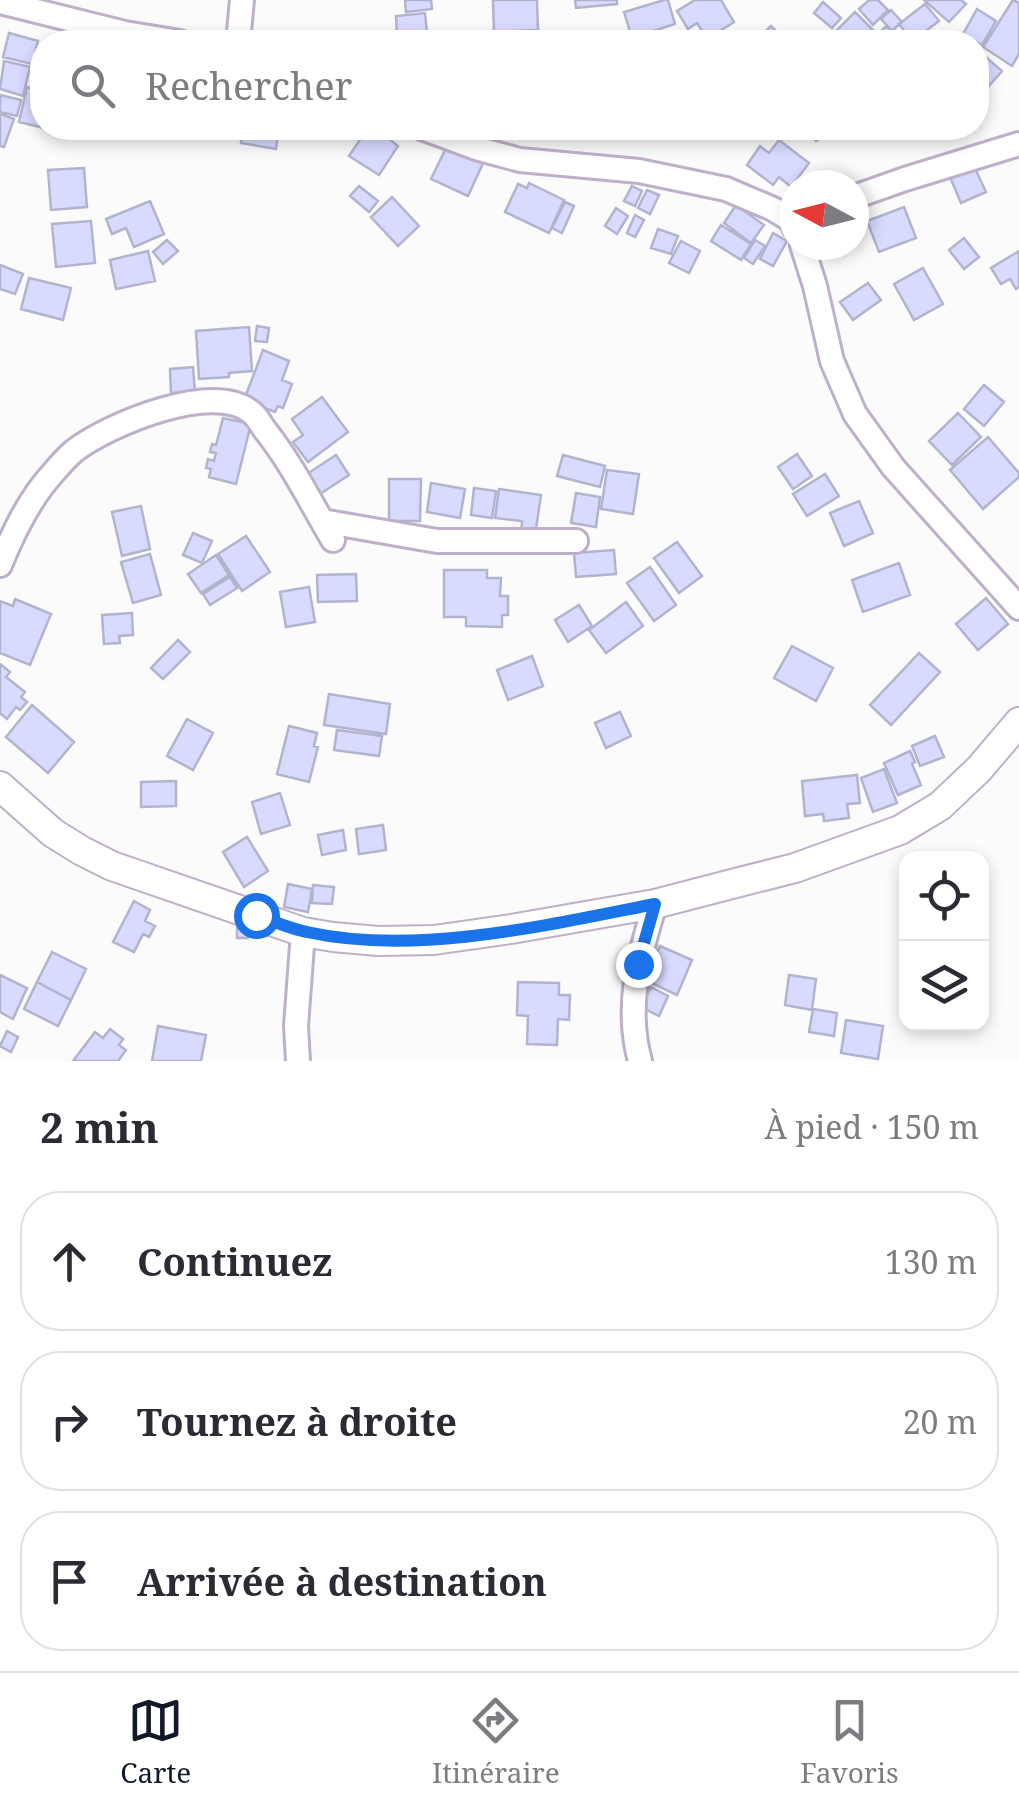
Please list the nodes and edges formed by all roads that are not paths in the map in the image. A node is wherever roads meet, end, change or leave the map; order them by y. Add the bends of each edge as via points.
1 (242, 0) edge
2 (0, 2) edge
3 (117, 30) edge
4 (239, 30) edge
5 (455, 140) edge
6 (1019, 144) edge
7 (869, 192) edge
8 (779, 213) edge
9 (807, 260) edge
10 (576, 541) dead end
11 (0, 565) edge
12 (1019, 608) edge
13 (1019, 722) edge
14 (0, 786) edge
15 (655, 904) junction
16 (303, 932) junction
17 (298, 1061) edge
18 (640, 1061) edge

1 - 4 street
2 - 3 street
5 - 8 street via 520,160 639,170 726,189
6 - 7 street
9 - 12 street via 832,361 855,414 893,467
10 - 11 street via 438,541 327,531 251,412 227,400 195,401 110,430 74,451 30,505
13 - 15 street via 940,806 900,830 795,868
14 - 16 street via 82,852
15 - 16 street via 434,940
15 - 18 street via 632,1002
16 - 17 street

